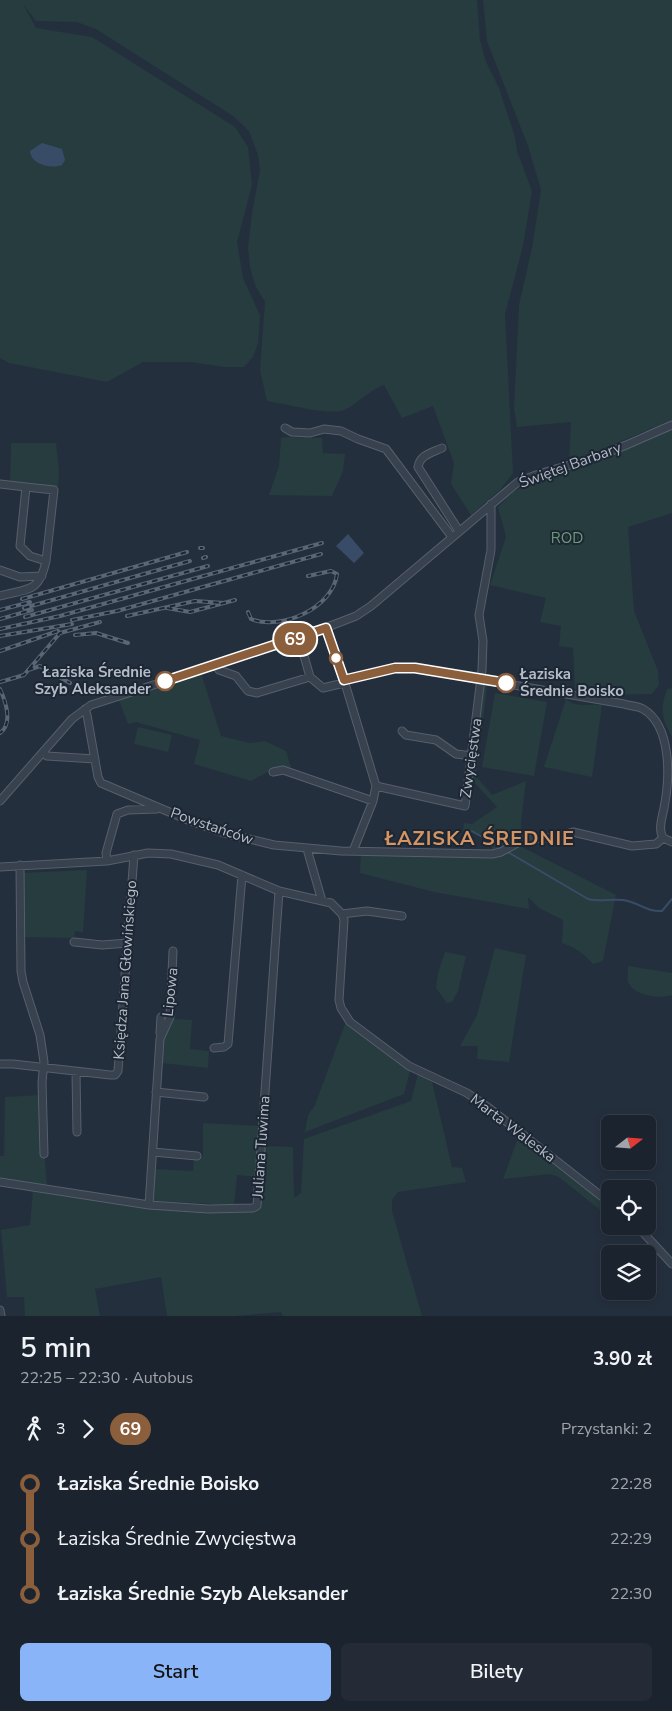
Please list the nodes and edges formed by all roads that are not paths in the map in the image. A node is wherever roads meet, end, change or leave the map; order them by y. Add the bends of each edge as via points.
1 (672, 425) edge
2 (285, 428) dead end
3 (442, 448) dead end
4 (0, 484) edge
5 (26, 487) junction
6 (491, 504) junction
7 (474, 518) junction
8 (491, 524) junction
9 (459, 531) junction
10 (452, 537) junction
11 (46, 561) junction
12 (0, 570) edge
13 (42, 576) junction
14 (0, 596) edge
15 (326, 628) junction
16 (299, 638) junction
17 (215, 664) junction
18 (310, 677) junction
19 (482, 679) junction
20 (344, 681) junction
21 (84, 709) junction
22 (402, 731) dead end
23 (45, 754) junction
24 (473, 756) junction
25 (95, 759) junction
26 (273, 772) dead end
27 (376, 786) junction
28 (0, 801) edge
29 (373, 801) junction
30 (160, 808) junction
31 (663, 838) junction
32 (672, 842) edge
33 (307, 849) junction
34 (354, 851) junction
35 (134, 855) junction
36 (107, 857) junction
37 (20, 865) junction
38 (0, 867) edge
39 (242, 875) junction
40 (279, 891) junction
41 (322, 901) junction
42 (342, 914) junction
43 (402, 916) dead end
44 (74, 942) dead end
45 (128, 944) junction
46 (174, 950) dead end
47 (161, 1017) dead end
48 (160, 1039) junction
49 (214, 1048) dead end
50 (0, 1064) edge
51 (43, 1068) junction
52 (76, 1072) junction
53 (156, 1092) junction
54 (204, 1097) dead end
55 (76, 1132) dead end
56 (153, 1152) junction
57 (44, 1154) dead end
58 (197, 1156) dead end
59 (0, 1182) edge
60 (601, 1197) edge
61 (150, 1205) junction
62 (645, 1235) edge
63 (672, 1264) edge
64 (0, 1310) edge
65 (1, 1316) edge

1 - 6 street, Świętej Barbary via 596,458 530,476
2 - 10 street via 292,432 310,433 329,428 341,430 358,440 386,449
3 - 9 street via 422,457 418,467
4 - 5 street
5 - 11 street via 20,546 30,556
5 - 11 street via 54,490
6 - 7 street, Świętej Barbary
6 - 8 street, Zwycięstwa
7 - 8 street via 483,518
7 - 9 street, Świętej Barbary
8 - 19 street, Zwycięstwa via 491,550 479,614 483,641
9 - 10 street, Świętej Barbary
10 - 15 street, Świętej Barbary via 371,606
11 - 13 street
12 - 13 street via 20,577
13 - 14 street via 35,587
15 - 16 street, Świętej Barbary
15 - 20 street
16 - 17 street, Świętej Barbary
16 - 18 street
17 - 18 street via 219,670 236,676 248,691 257,693
17 - 21 street, Świętej Barbary
18 - 20 street via 323,688
19 - 20 street via 415,668 395,668
19 - 24 street, Zwycięstwa
19 - 31 street via 624,704 650,714 666,737 671,761 660,829
20 - 27 street
21 - 23 street, Świętej Barbary via 72,719
21 - 25 street, Powstańców
22 - 24 street via 406,735 436,740 456,754
23 - 25 street
23 - 28 street, Świętej Barbary
24 - 27 street, Zwycięstwa via 465,806
25 - 30 street, Powstańców via 101,783
26 - 29 street via 283,770
27 - 29 street
29 - 34 street
30 - 33 street, Powstańców via 243,838
30 - 36 street via 128,810 118,814
31 - 32 street
31 - 34 street, Powstańców via 656,844 632,846 573,832 523,840 492,854
33 - 34 street, Powstańców
33 - 41 street
35 - 36 street
35 - 39 street via 148,853 192,858
35 - 45 street, Księdza Jana Głowińskiego
36 - 37 street
37 - 38 street
37 - 51 street via 21,971 39,1026
39 - 40 street
39 - 49 street via 228,1044
40 - 41 street
40 - 61 street, Juliana Tuwima via 257,1206 208,1209
41 - 42 street via 331,903
42 - 43 street via 367,911
42 - 60 street, Marta Waleska via 344,929 338,990 341,1008 350,1022 409,1066 467,1093 489,1108
44 - 45 street
45 - 52 street, Księdza Jana Głowińskiego via 118,1072 115,1075
46 - 48 street, Lipowa via 170,1017
47 - 48 street
48 - 53 street, Lipowa
50 - 51 street, Księdza Jana Głowińskiego
51 - 52 street, Księdza Jana Głowińskiego
51 - 57 street
52 - 55 street
53 - 54 street
53 - 56 street, Lipowa
56 - 58 street
56 - 61 street, Lipowa
59 - 61 street, Juliana Tuwima
62 - 63 street
64 - 65 street

